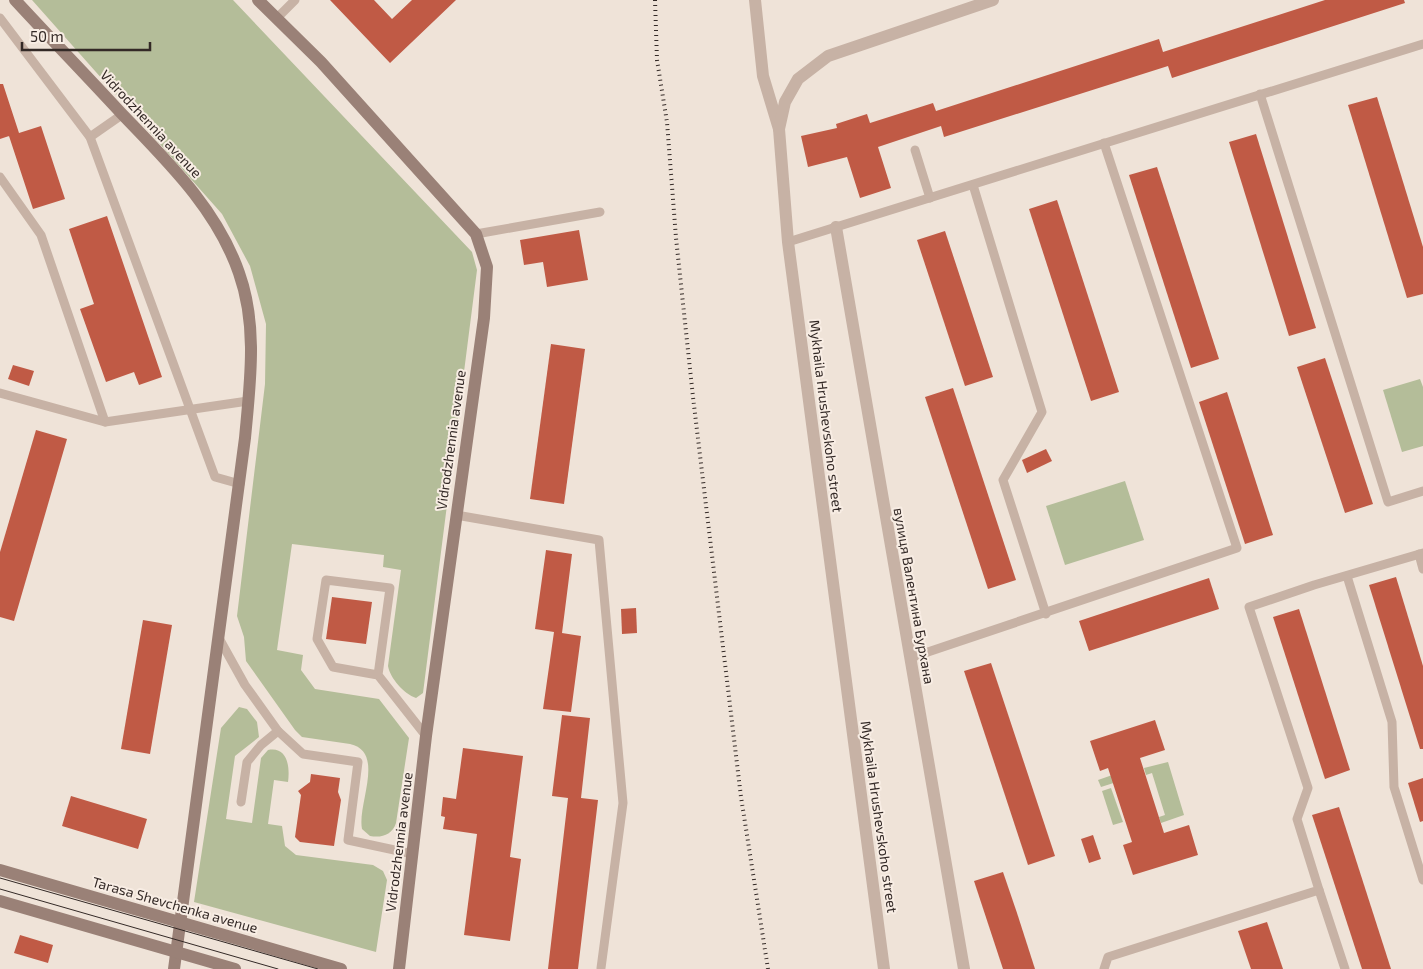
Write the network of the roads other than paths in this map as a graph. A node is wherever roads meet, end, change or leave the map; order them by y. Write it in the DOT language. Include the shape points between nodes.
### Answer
graph roads {
  1 [pos="15,0"];
  2 [pos="258,0"];
  3 [pos="295,0"];
  4 [pos="755,0"];
  5 [pos="993,0"];
  6 [pos="975,3"];
  7 [pos="0,18"];
  8 [pos="276,18"];
  9 [pos="1423,44"];
  10 [pos="1260,94"];
  11 [pos="123,114"];
  12 [pos="779,129"];
  13 [pos="90,137"];
  14 [pos="1104,144"];
  15 [pos="915,150"];
  16 [pos="0,176"];
  17 [pos="973,185"];
  18 [pos="930,198"];
  19 [pos="600,212"];
  20 [pos="836,227"];
  21 [pos="476,234"];
  22 [pos="788,242"];
  23 [pos="0,392"];
  24 [pos="248,401"];
  25 [pos="189,410"];
  26 [pos="105,422"];
  27 [pos="240,484"];
  28 [pos="1423,491"];
  29 [pos="456,516"];
  30 [pos="1421,554"];
  31 [pos="1423,569"];
  32 [pos="1347,576"];
  33 [pos="1046,614"];
  34 [pos="220,640"];
  35 [pos="910,658"];
  36 [pos="378,675"];
  37 [pos="278,731"];
  38 [pos="426,736"];
  39 [pos="241,802"];
  40 [pos="413,854"];
  41 [pos="0,870"];
  42 [pos="1423,880"];
  43 [pos="1319,890"];
  44 [pos="0,901"];
  45 [pos="181,922"];
  46 [pos="177,953"];
  47 [pos="1108,958"];
  48 [pos="601,968"];
  49 [pos="174,969"];
  50 [pos="235,969"];
  51 [pos="342,969"];
  52 [pos="399,969"];
  53 [pos="884,969"];
  54 [pos="964,969"];
  55 [pos="1104,969"];
  56 [pos="1112,969"];
  57 [pos="1345,969"];
  1 -- 11 [label="main road, Vidrodzhennia avenue"];
  2 -- 8 [label="main road, Vidrodzhennia avenue"];
  3 -- 8 [label="lane"];
  4 -- 12 [label="street" via="763,76"];
  5 -- 6 [label="street, Mykhaila Hrushevskoho street"];
  6 -- 12 [label="street, Mykhaila Hrushevskoho street" via="828,56 798,79 785,102"];
  7 -- 13 [label="lane"];
  8 -- 21 [label="main road, Vidrodzhennia avenue" via="321,62"];
  9 -- 10 [label="lane"];
  10 -- 14 [label="lane"];
  10 -- 28 [label="lane" via="1388,502"];
  11 -- 13 [label="lane"];
  11 -- 24 [label="main road, Vidrodzhennia avenue" via="182,177 217,224 240,273 251,328"];
  12 -- 22 [label="street, Mykhaila Hrushevskoho street"];
  13 -- 25 [label="lane"];
  14 -- 17 [label="lane"];
  14 -- 33 [label="lane" via="1237,548"];
  15 -- 18 [label="lane"];
  16 -- 26 [label="lane" via="41,236"];
  17 -- 18 [label="lane"];
  17 -- 33 [label="lane" via="1042,412 1003,480"];
  18 -- 20 [label="lane"];
  19 -- 21 [label="lane"];
  20 -- 22 [label="lane"];
  20 -- 35 [label="street, вулиця Валентина Бурхана"];
  21 -- 29 [label="main road, Vidrodzhennia avenue" via="487,267 484,318"];
  22 -- 53 [label="street, Mykhaila Hrushevskoho street"];
  23 -- 26 [label="lane"];
  24 -- 25 [label="lane"];
  24 -- 27 [label="main road, Vidrodzhennia avenue"];
  25 -- 26 [label="lane"];
  25 -- 27 [label="lane" via="215,477"];
  27 -- 34 [label="main road, Vidrodzhennia avenue"];
  29 -- 38 [label="main road, Vidrodzhennia avenue"];
  29 -- 48 [label="lane" via="598,540 623,803"];
  30 -- 31 [label="lane"];
  30 -- 32 [label="lane"];
  32 -- 42 [label="lane" via="1392,722 1394,787"];
  32 -- 43 [label="lane" via="1250,608 1308,788 1297,819"];
  33 -- 35 [label="lane"];
  34 -- 37 [label="lane" via="245,685"];
  34 -- 45 [label="main road, Vidrodzhennia avenue"];
  35 -- 54 [label="street, вулиця Валентина Бурхана"];
  36 -- 36 [label="lane" via="333,668 317,639 326,580 390,588"];
  36 -- 38 [label="lane"];
  37 -- 39 [label="lane" via="247,762"];
  37 -- 40 [label="lane" via="303,754 358,762 348,840"];
  38 -- 40 [label="main road, Vidrodzhennia avenue"];
  40 -- 52 [label="main road, Vidrodzhennia avenue"];
  41 -- 45 [label="main road, Tarasa Shevchenka avenue"];
  43 -- 47 [label="lane"];
  43 -- 57 [label="lane"];
  44 -- 46 [label="main road"];
  45 -- 46 [label="main road, Vidrodzhennia avenue"];
  45 -- 51 [label="main road, Tarasa Shevchenka avenue"];
  46 -- 49 [label="main road, Vidrodzhennia avenue"];
  46 -- 50 [label="main road"];
  47 -- 55 [label="lane"];
  47 -- 56 [label="lane"];
}
